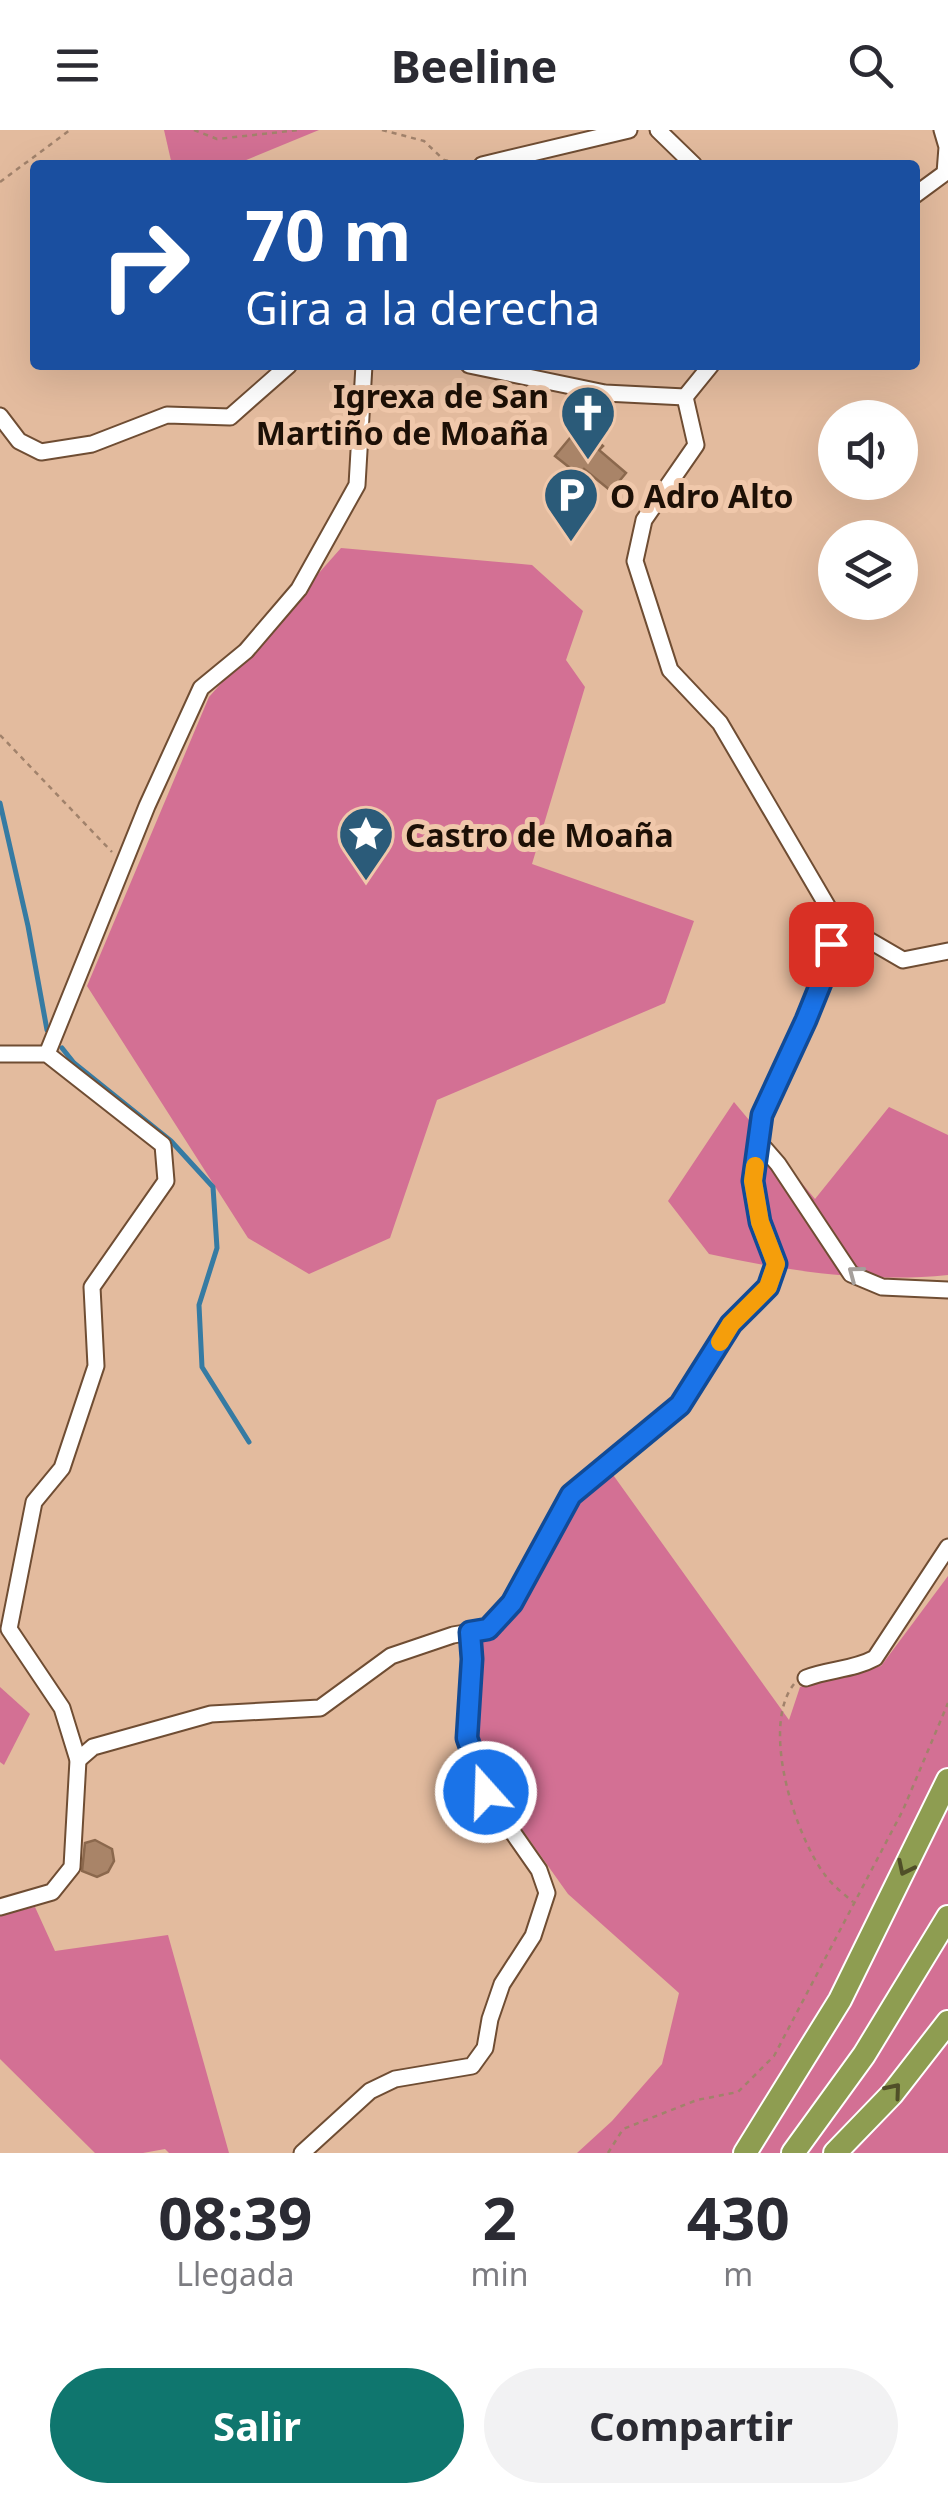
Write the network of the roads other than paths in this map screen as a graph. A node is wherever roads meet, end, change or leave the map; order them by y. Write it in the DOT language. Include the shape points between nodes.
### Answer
graph roads {
  1 [pos="629,130"];
  2 [pos="658,130"];
  3 [pos="942,130"];
  4 [pos="503,160"];
  5 [pos="689,160"];
  6 [pos="947,174"];
  7 [pos="920,192"];
  8 [pos="283,370"];
  9 [pos="364,370"];
  10 [pos="493,370"];
  11 [pos="707,370"];
  12 [pos="685,397"];
  13 [pos="0,416"];
  14 [pos="836,921"];
  15 [pos="948,951"];
  16 [pos="0,1054"];
  17 [pos="46,1054"];
  18 [pos="758,1141"];
  19 [pos="948,1290"];
  20 [pos="948,1547"];
  21 [pos="470,1632"];
  22 [pos="806,1678"];
  23 [pos="78,1760"];
  24 [pos="948,1780"];
  25 [pos="0,1907"];
  26 [pos="948,1917"];
  27 [pos="948,2022"];
  28 [pos="302,2153"];
  29 [pos="745,2153"];
  30 [pos="793,2153"];
  31 [pos="835,2153"];
  1 -- 4 [label="street"];
  2 -- 5 [label="street"];
  3 -- 6 [label="street"];
  6 -- 7 [label="street"];
  8 -- 13 [label="street" via="230,417 167,416 92,444 40,452 20,441"];
  9 -- 17 [label="street" via="357,486 299,589 246,651 201,688"];
  10 -- 12 [label="street" via="604,393"];
  11 -- 12 [label="street"];
  12 -- 14 [label="street" via="696,445 644,520 630,561 670,670 720,722"];
  14 -- 15 [label="street" via="903,960"];
  14 -- 18 [label="street" via="827,968 762,1115"];
  16 -- 17 [label="street"];
  17 -- 23 [label="street" via="163,1144 166,1181 92,1287 96,1366 62,1468 34,1502 8,1629 62,1708"];
  19 -- 18 [label="street, one-way" via="882,1287 851,1274"];
  18 -- 21 [label="street" via="753,1181 776,1264 768,1287 731,1324 680,1405 571,1495 512,1603 488,1629"];
  20 -- 22 [label="street" via="875,1658"];
  21 -- 23 [label="street" via="392,1656 320,1708 211,1714 94,1747"];
  21 -- 28 [label="street" via="467,1738 486,1792 539,1870 547,1893 540,1919 502,1984 485,2048 472,2066 395,2079 370,2092"];
  23 -- 25 [label="street" via="72,1867 52,1892"];
  24 -- 29 [label="highway, one-way" via="840,2000"];
  26 -- 30 [label="highway" via="864,2055"];
  31 -- 27 [label="highway, one-way"];
}
